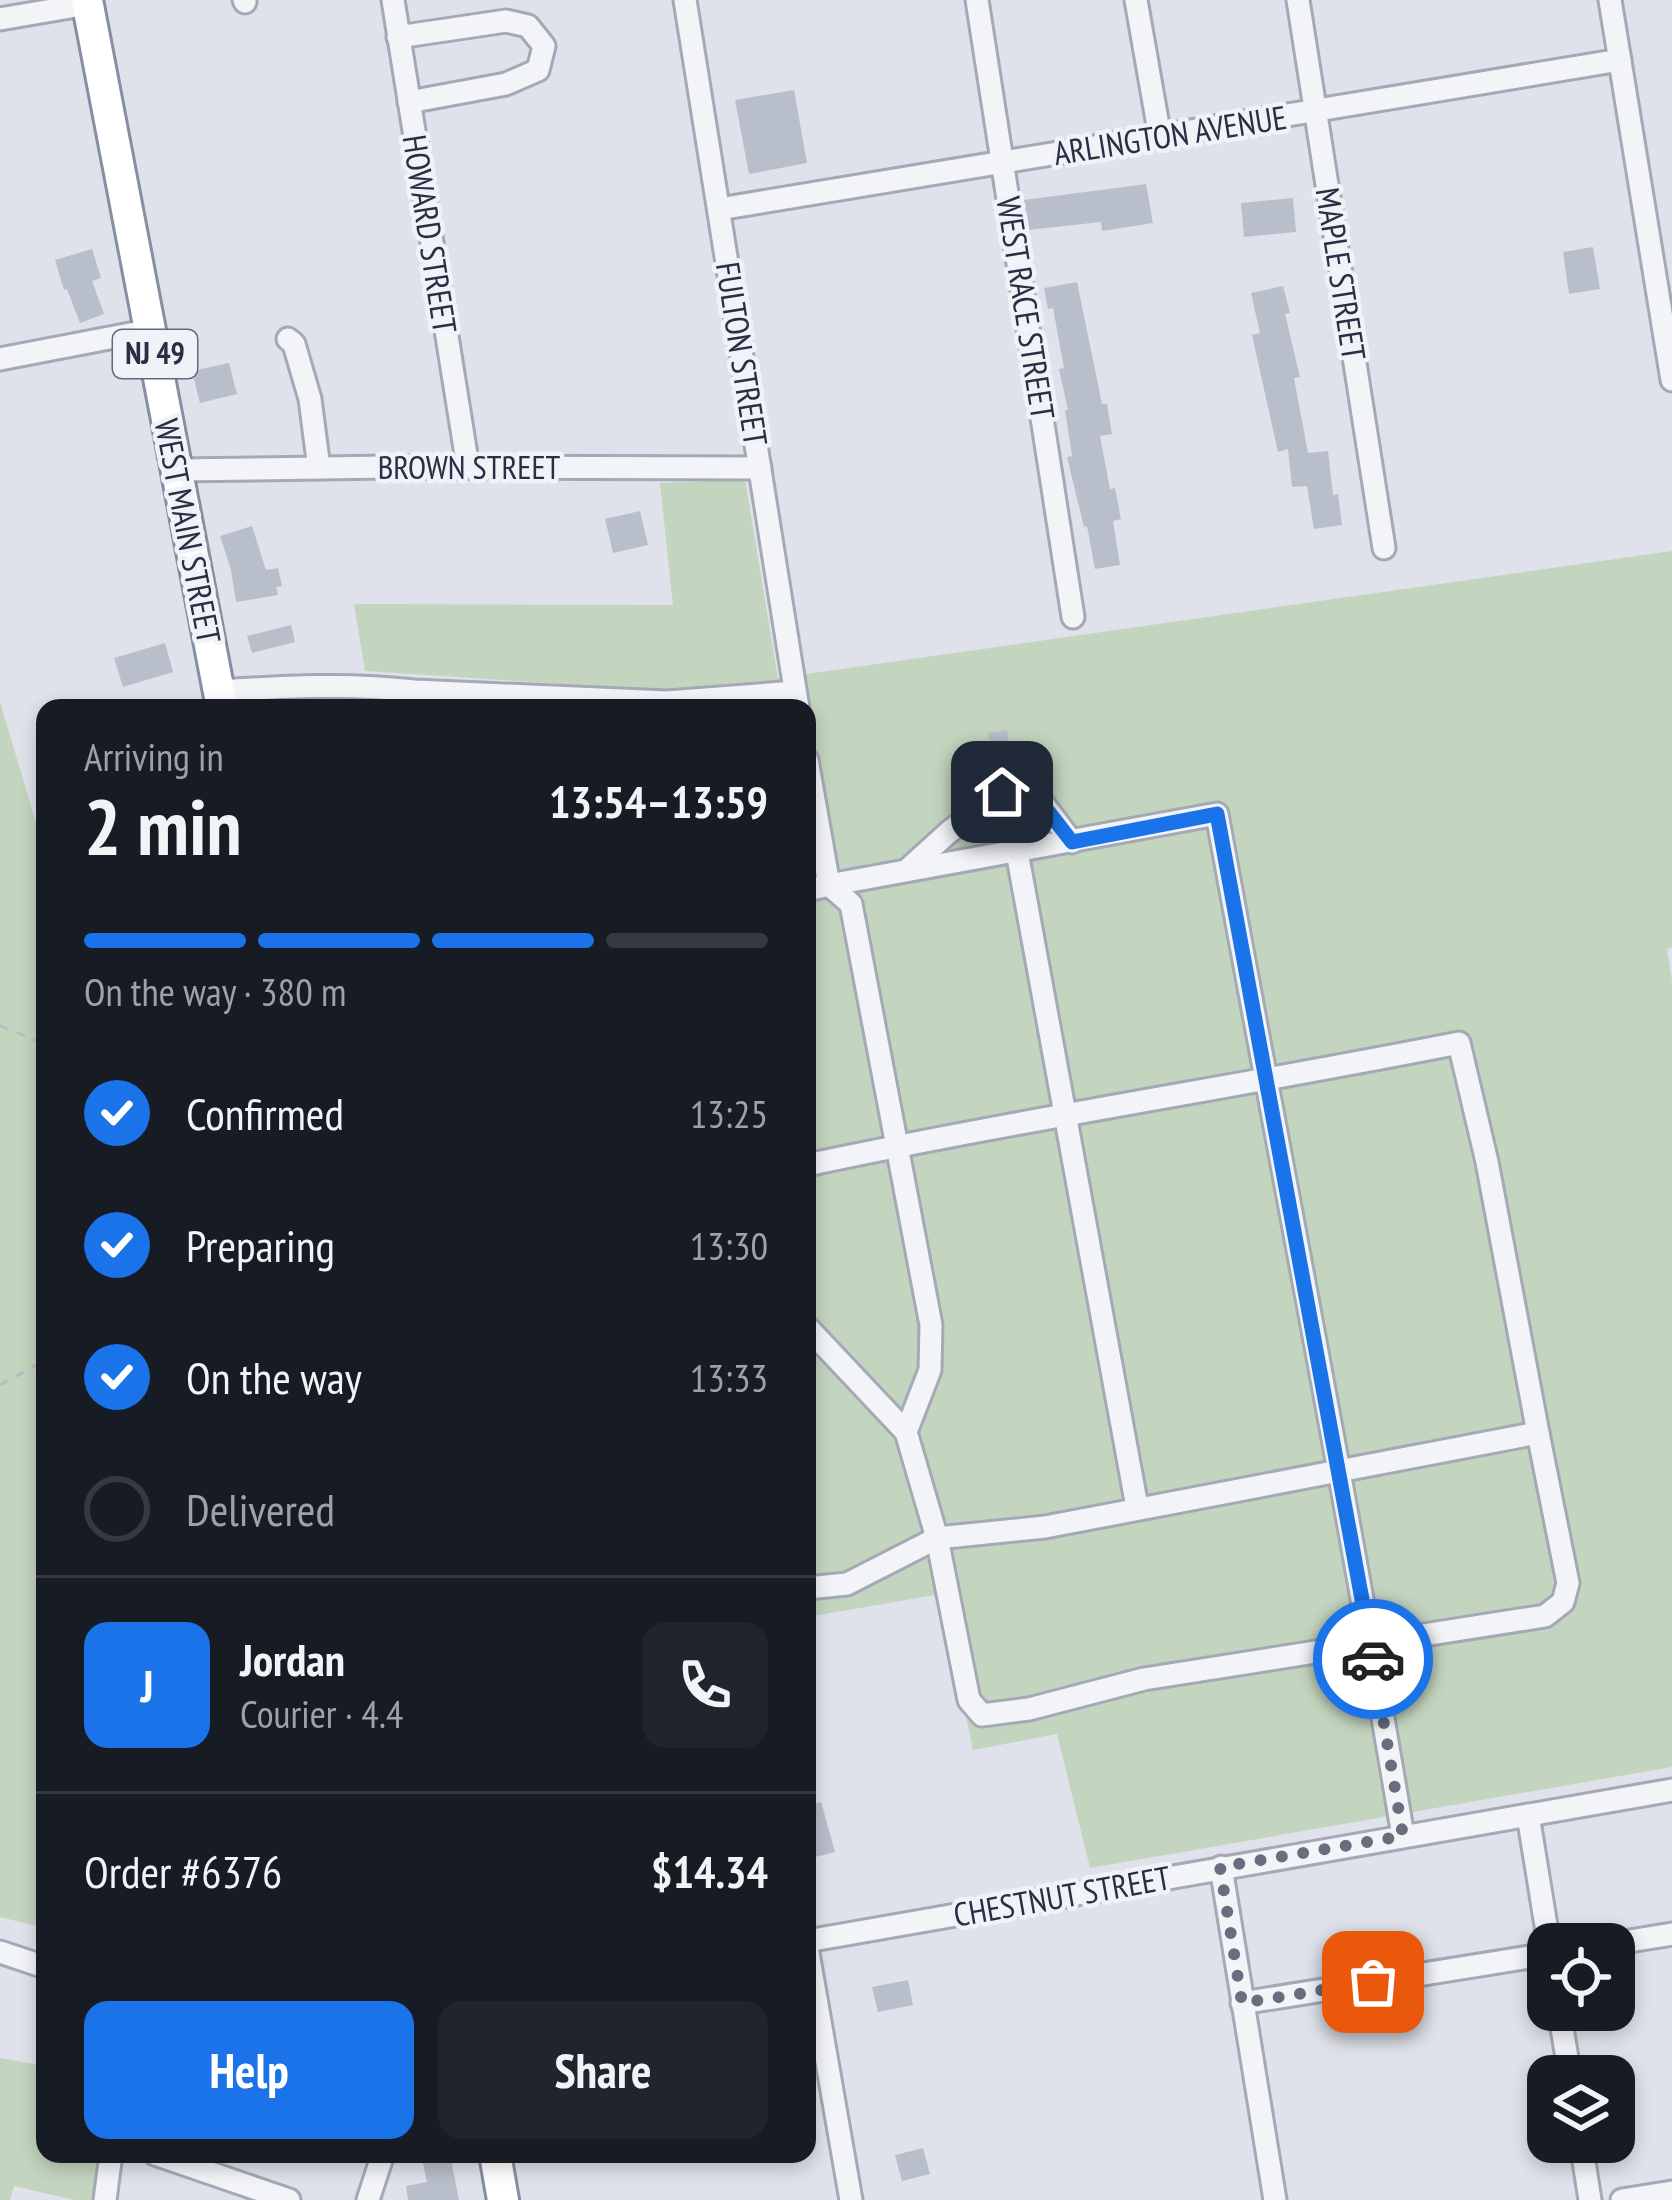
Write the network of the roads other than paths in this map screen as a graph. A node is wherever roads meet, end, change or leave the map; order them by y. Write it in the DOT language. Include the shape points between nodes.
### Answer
graph roads {
  1 [pos="393,0"];
  2 [pos="685,0"];
  3 [pos="976,0"];
  4 [pos="1136,0"];
  5 [pos="1298,0"];
  6 [pos="1610,0"];
  7 [pos="87,2"];
  8 [pos="0,19"];
  9 [pos="398,37"];
  10 [pos="1620,60"];
  11 [pos="409,102"];
  12 [pos="1316,111"];
  13 [pos="1160,136"];
  14 [pos="1003,162"];
  15 [pos="719,209"];
  16 [pos="151,330"];
  17 [pos="288,339"];
  18 [pos="0,358"];
  19 [pos="1672,380"];
  20 [pos="468,467"];
  21 [pos="319,468"];
  22 [pos="760,468"];
  23 [pos="177,470"];
  24 [pos="1384,548"];
  25 [pos="1073,617"];
  26 [pos="220,699"];
  27 [pos="616,699"];
  28 [pos="796,699"];
  29 [pos="1072,842"];
  30 [pos="1017,852"];
  31 [pos="905,872"];
  32 [pos="818,888"];
  33 [pos="1265,1081"];
  34 [pos="1064,1115"];
  35 [pos="898,1146"];
  36 [pos="816,1164"];
  37 [pos="816,1337"];
  38 [pos="906,1432"];
  39 [pos="1538,1433"];
  40 [pos="1337,1469"];
  41 [pos="1137,1508"];
  42 [pos="937,1538"];
  43 [pos="816,1587"];
  44 [pos="1370,1644"];
  45 [pos="1672,1790"];
  46 [pos="1528,1815"];
  47 [pos="1403,1836"];
  48 [pos="1220,1867"];
  49 [pos="1546,1923"];
  50 [pos="1672,1934"];
  51 [pos="1635,1940"];
  52 [pos="816,1942"];
  53 [pos="0,1952"];
  54 [pos="1527,1957"];
  55 [pos="36,1964"];
  56 [pos="816,1998"];
  57 [pos="1242,2003"];
  58 [pos="110,2163"];
  59 [pos="181,2163"];
  60 [pos="380,2163"];
  61 [pos="497,2163"];
  62 [pos="1584,2163"];
  63 [pos="1672,2192"];
  64 [pos="106,2200"];
  65 [pos="289,2200"];
  66 [pos="368,2200"];
  67 [pos="503,2200"];
  68 [pos="850,2200"];
  69 [pos="1275,2200"];
  70 [pos="1590,2200"];
  71 [pos="1622,2200"];
  1 -- 9 [label="street, HOWARD STREET"];
  2 -- 15 [label="street, FULTON STREET"];
  3 -- 14 [label="street, WEST RACE STREET"];
  4 -- 13 [label="street"];
  5 -- 12 [label="street, MAPLE STREET"];
  6 -- 10 [label="street"];
  7 -- 8 [label="street"];
  7 -- 16 [label="highway, WEST MAIN STREET / NJ 49"];
  9 -- 11 [label="street, HOWARD STREET"];
  9 -- 11 [label="street" via="506,21 528,26 544,46 538,70 506,84"];
  10 -- 12 [label="street, ARLINGTON AVENUE"];
  10 -- 19 [label="street"];
  11 -- 20 [label="street, HOWARD STREET"];
  12 -- 13 [label="street, ARLINGTON AVENUE"];
  12 -- 24 [label="street, MAPLE STREET"];
  13 -- 14 [label="street, ARLINGTON AVENUE"];
  14 -- 15 [label="street, ARLINGTON AVENUE"];
  14 -- 25 [label="street, WEST RACE STREET"];
  15 -- 22 [label="street, FULTON STREET"];
  16 -- 18 [label="street"];
  16 -- 23 [label="highway, WEST MAIN STREET / NJ 49"];
  17 -- 21 [label="street" via="310,399"];
  20 -- 21 [label="street, BROWN STREET"];
  20 -- 22 [label="street, BROWN STREET"];
  21 -- 23 [label="street, BROWN STREET"];
  22 -- 28 [label="street, FULTON STREET"];
  23 -- 26 [label="highway, WEST MAIN STREET / NJ 49"];
  26 -- 27 [label="street" via="287,686 376,686"];
  29 -- 30 [label="street"];
  29 -- 31 [label="street" via="1037,797 1002,792"];
  29 -- 33 [label="street" via="1217,814"];
  30 -- 31 [label="street"];
  30 -- 34 [label="street"];
  31 -- 32 [label="street"];
  32 -- 35 [label="street" via="851,904"];
  33 -- 34 [label="street"];
  33 -- 39 [label="street" via="1459,1042"];
  33 -- 40 [label="street"];
  34 -- 35 [label="street"];
  34 -- 41 [label="street"];
  35 -- 36 [label="street"];
  35 -- 38 [label="street" via="932,1324 930,1370"];
  37 -- 38 [label="street"];
  38 -- 42 [label="street"];
  39 -- 40 [label="street"];
  39 -- 44 [label="street" via="1568,1583 1562,1602 1545,1616"];
  40 -- 41 [label="street"];
  40 -- 44 [label="street"];
  41 -- 42 [label="street"];
  42 -- 43 [label="street" via="847,1584"];
  42 -- 44 [label="street" via="969,1700 982,1715 1144,1679"];
  44 -- 47 [label="street"];
  45 -- 46 [label="street, CHESTNUT STREET"];
  46 -- 47 [label="street, CHESTNUT STREET"];
  46 -- 49 [label="street"];
  47 -- 48 [label="street, CHESTNUT STREET"];
  48 -- 52 [label="street, CHESTNUT STREET"];
  48 -- 57 [label="street"];
  50 -- 51 [label="street"];
  53 -- 55 [label="street"];
  54 -- 57 [label="street"];
  56 -- 68 [label="street"];
  57 -- 69 [label="street"];
  58 -- 64 [label="street"];
  59 -- 65 [label="street"];
  60 -- 66 [label="street"];
  61 -- 67 [label="highway"];
  62 -- 70 [label="street"];
  63 -- 71 [label="street"];
}
